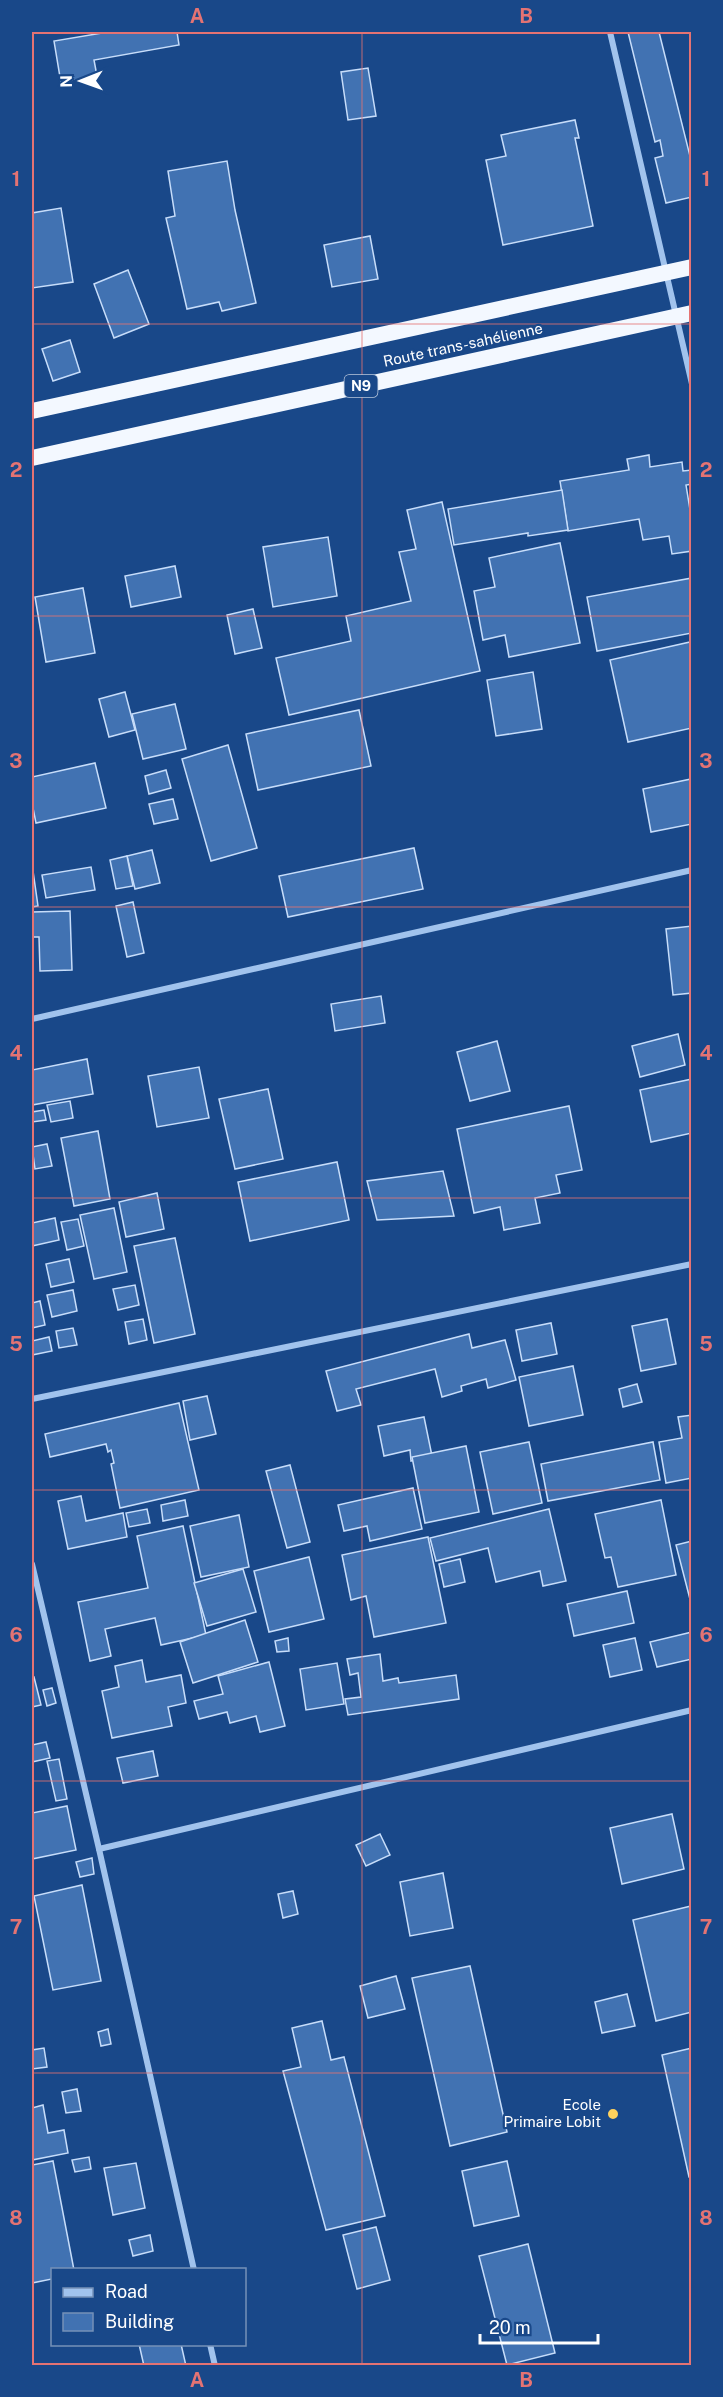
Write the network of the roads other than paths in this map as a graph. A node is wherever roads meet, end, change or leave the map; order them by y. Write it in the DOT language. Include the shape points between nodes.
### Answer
graph roads {
  1 [pos="610,32"];
  2 [pos="692,267"];
  3 [pos="665,273"];
  4 [pos="684,315"];
  5 [pos="692,384"];
  6 [pos="32,411"];
  7 [pos="32,458"];
  8 [pos="692,870"];
  9 [pos="32,1020"];
  10 [pos="692,1264"];
  11 [pos="32,1399"];
  12 [pos="32,1564"];
  13 [pos="692,1710"];
  14 [pos="99,1849"];
  15 [pos="194,2268"];
  16 [pos="210,2346"];
  17 [pos="215,2366"];
  1 -- 3 [label="street"];
  2 -- 3 [label="highway, Route trans-sahélienne"];
  3 -- 4 [label="street"];
  3 -- 6 [label="highway, Route trans-sahélienne"];
  4 -- 5 [label="street"];
  4 -- 7 [label="highway, Route trans-sahélienne / N9"];
  8 -- 9 [label="street"];
  10 -- 11 [label="street"];
  12 -- 14 [label="street"];
  13 -- 14 [label="street"];
  14 -- 15 [label="street"];
  16 -- 17 [label="street"];
}
